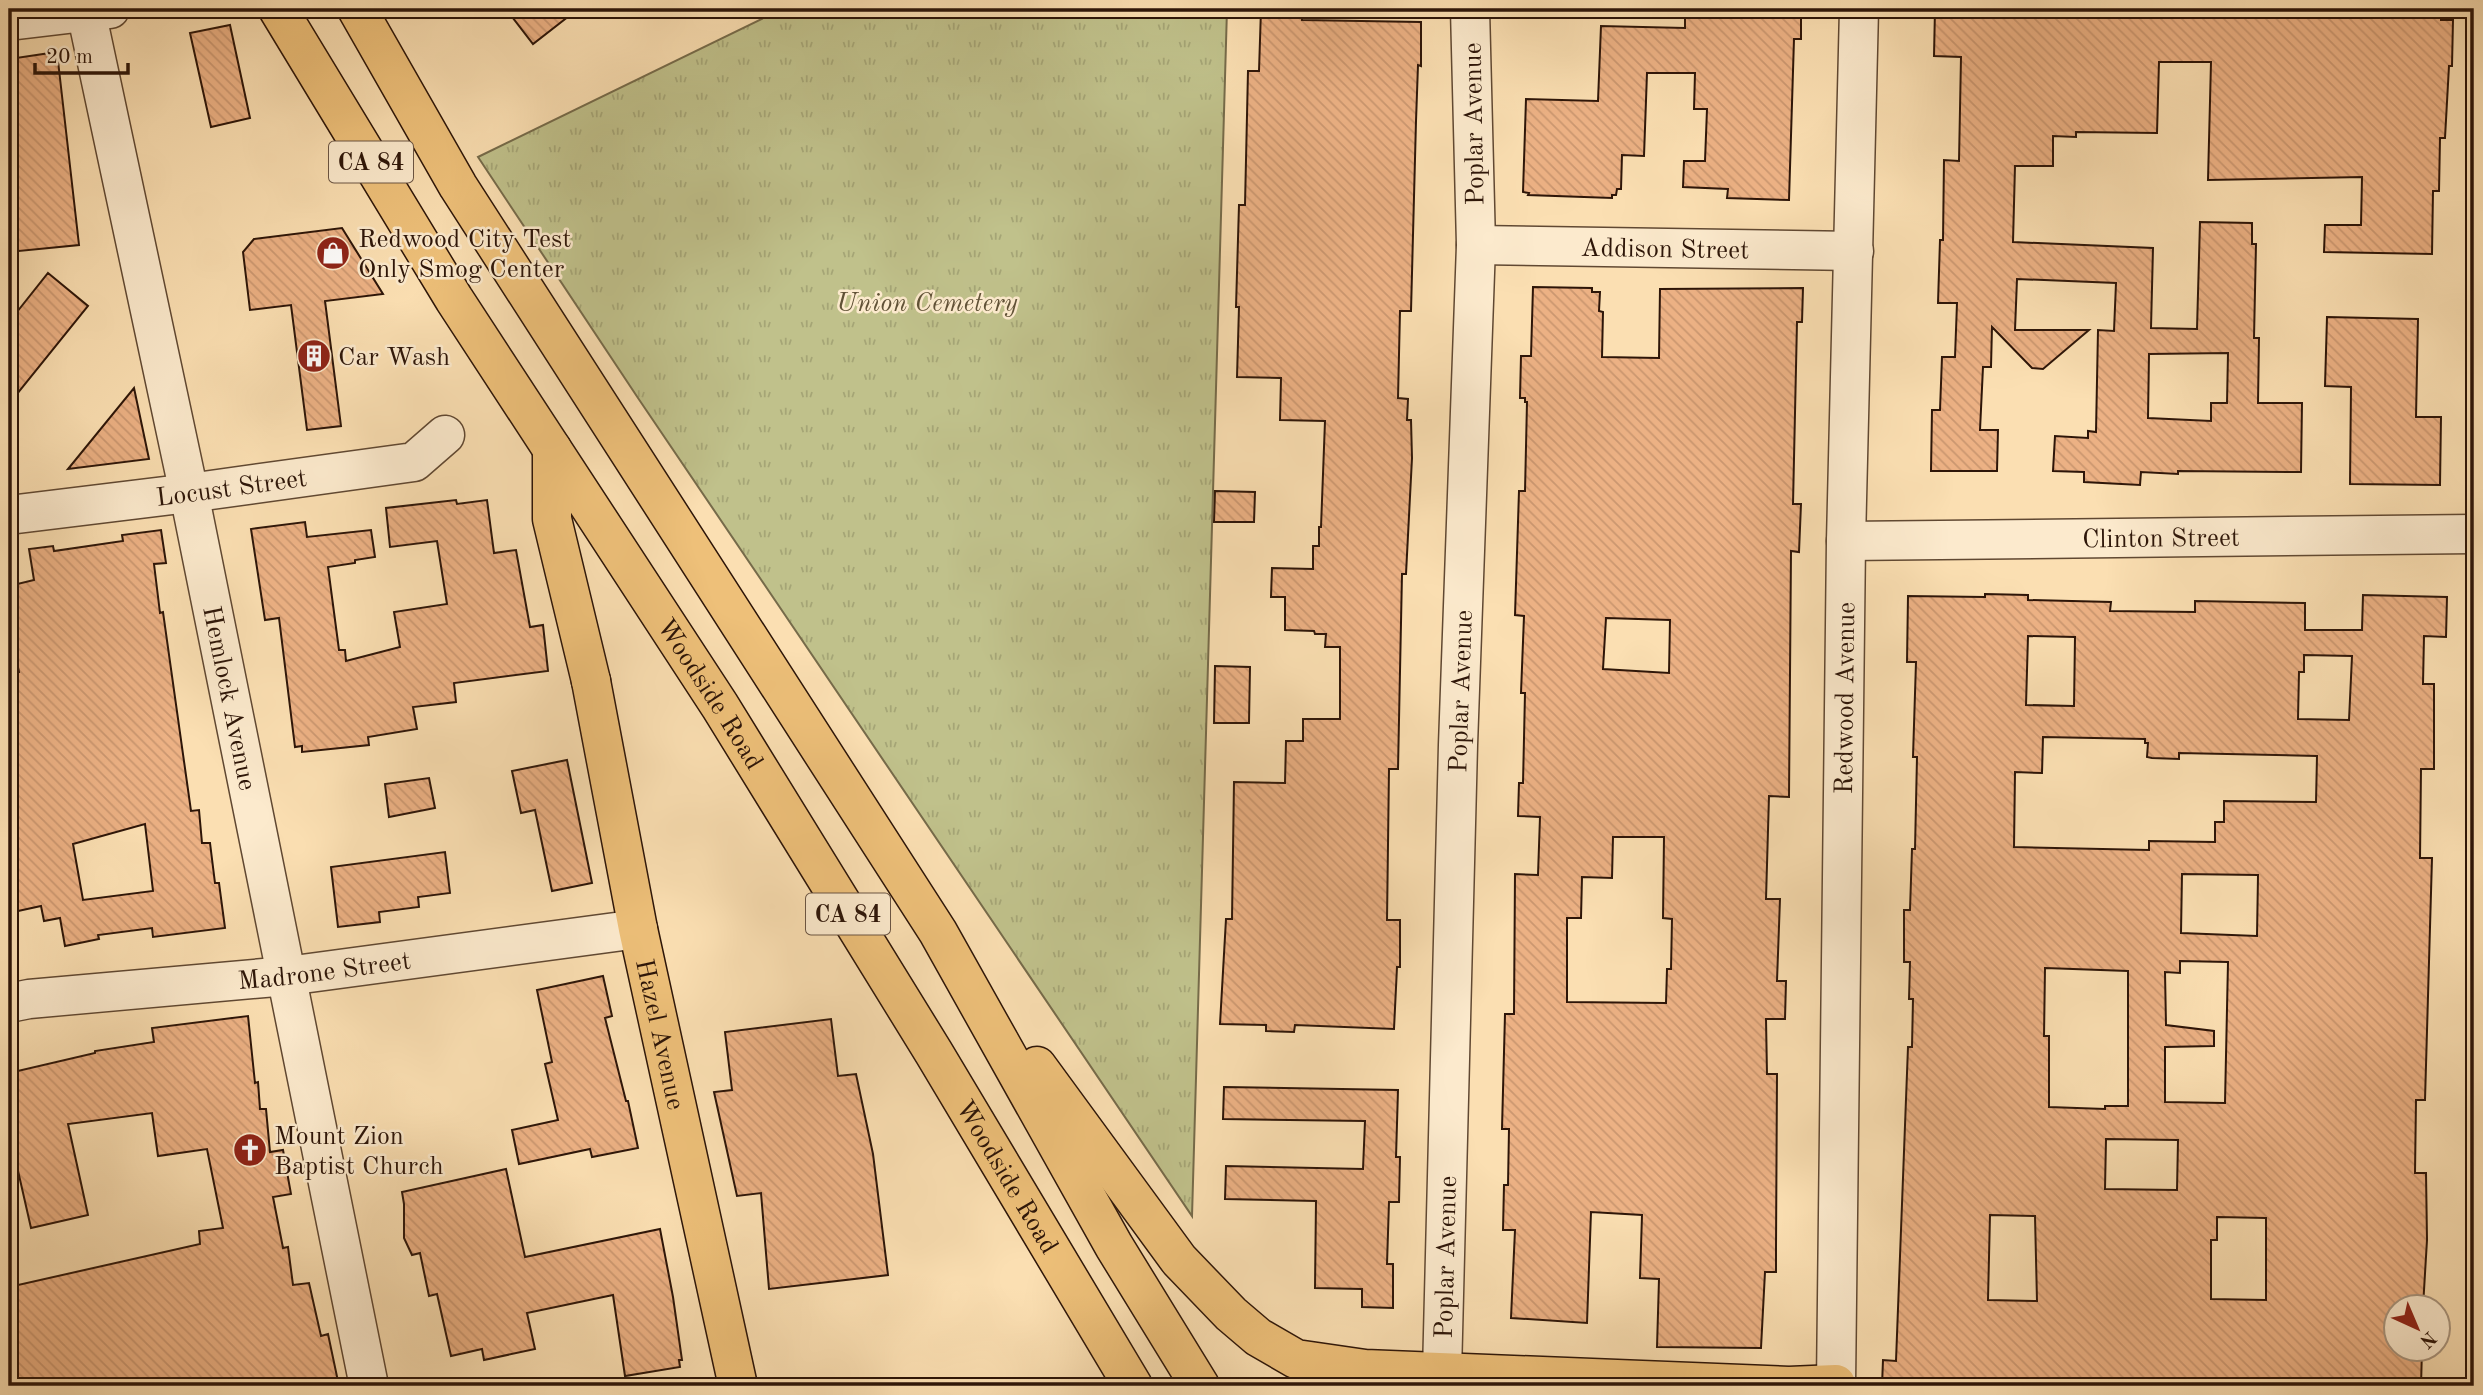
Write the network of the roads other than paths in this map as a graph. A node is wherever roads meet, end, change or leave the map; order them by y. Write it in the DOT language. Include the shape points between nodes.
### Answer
graph roads {
  1 [pos="278,9"];
  2 [pos="357,9"];
  3 [pos="1470,9"];
  4 [pos="1859,9"];
  5 [pos="98,10"];
  6 [pos="9,21"];
  7 [pos="1476,245"];
  8 [pos="1854,251"];
  9 [pos="445,435"];
  10 [pos="552,449"];
  11 [pos="189,493"];
  12 [pos="9,514"];
  13 [pos="2474,534"];
  14 [pos="1846,541"];
  15 [pos="638,929"];
  16 [pos="938,932"];
  17 [pos="287,976"];
  18 [pos="9,1003"];
  19 [pos="1442,1373"];
  20 [pos="1836,1385"];
  21 [pos="369,1386"];
  22 [pos="738,1386"];
  23 [pos="1133,1386"];
  24 [pos="1200,1386"];
  1 -- 10 [label="main road, Woodside Road / CA 84" via="454,299"];
  2 -- 16 [label="main road, CA 84" via="458,186"];
  3 -- 7 [label="street, Poplar Avenue"];
  4 -- 8 [label="street, Redwood Avenue"];
  5 -- 6 [label="street"];
  5 -- 11 [label="street, Hemlock Avenue"];
  7 -- 8 [label="street, Addison Street"];
  7 -- 19 [label="street, Poplar Avenue"];
  8 -- 14 [label="street, Redwood Avenue"];
  9 -- 11 [label="street, Locust Street" via="414,462"];
  10 -- 15 [label="main road, Hazel Avenue" via="552,519 591,681"];
  10 -- 23 [label="main road, Woodside Road / CA 84" via="735,729"];
  11 -- 12 [label="street, Locust Street"];
  11 -- 17 [label="street, Hemlock Avenue"];
  13 -- 14 [label="street, Clinton Street"];
  14 -- 20 [label="street, Redwood Avenue"];
  15 -- 17 [label="street, Madrone Street"];
  15 -- 22 [label="main road, Hazel Avenue"];
  16 -- 19 [label="main road" via="1179,1260 1231,1314 1258,1337 1296,1359"];
  16 -- 24 [label="main road, CA 84" via="1114,1246"];
  17 -- 18 [label="street, Madrone Street"];
  17 -- 21 [label="street, Hemlock Avenue"];
  19 -- 20 [label="main road"];
}
